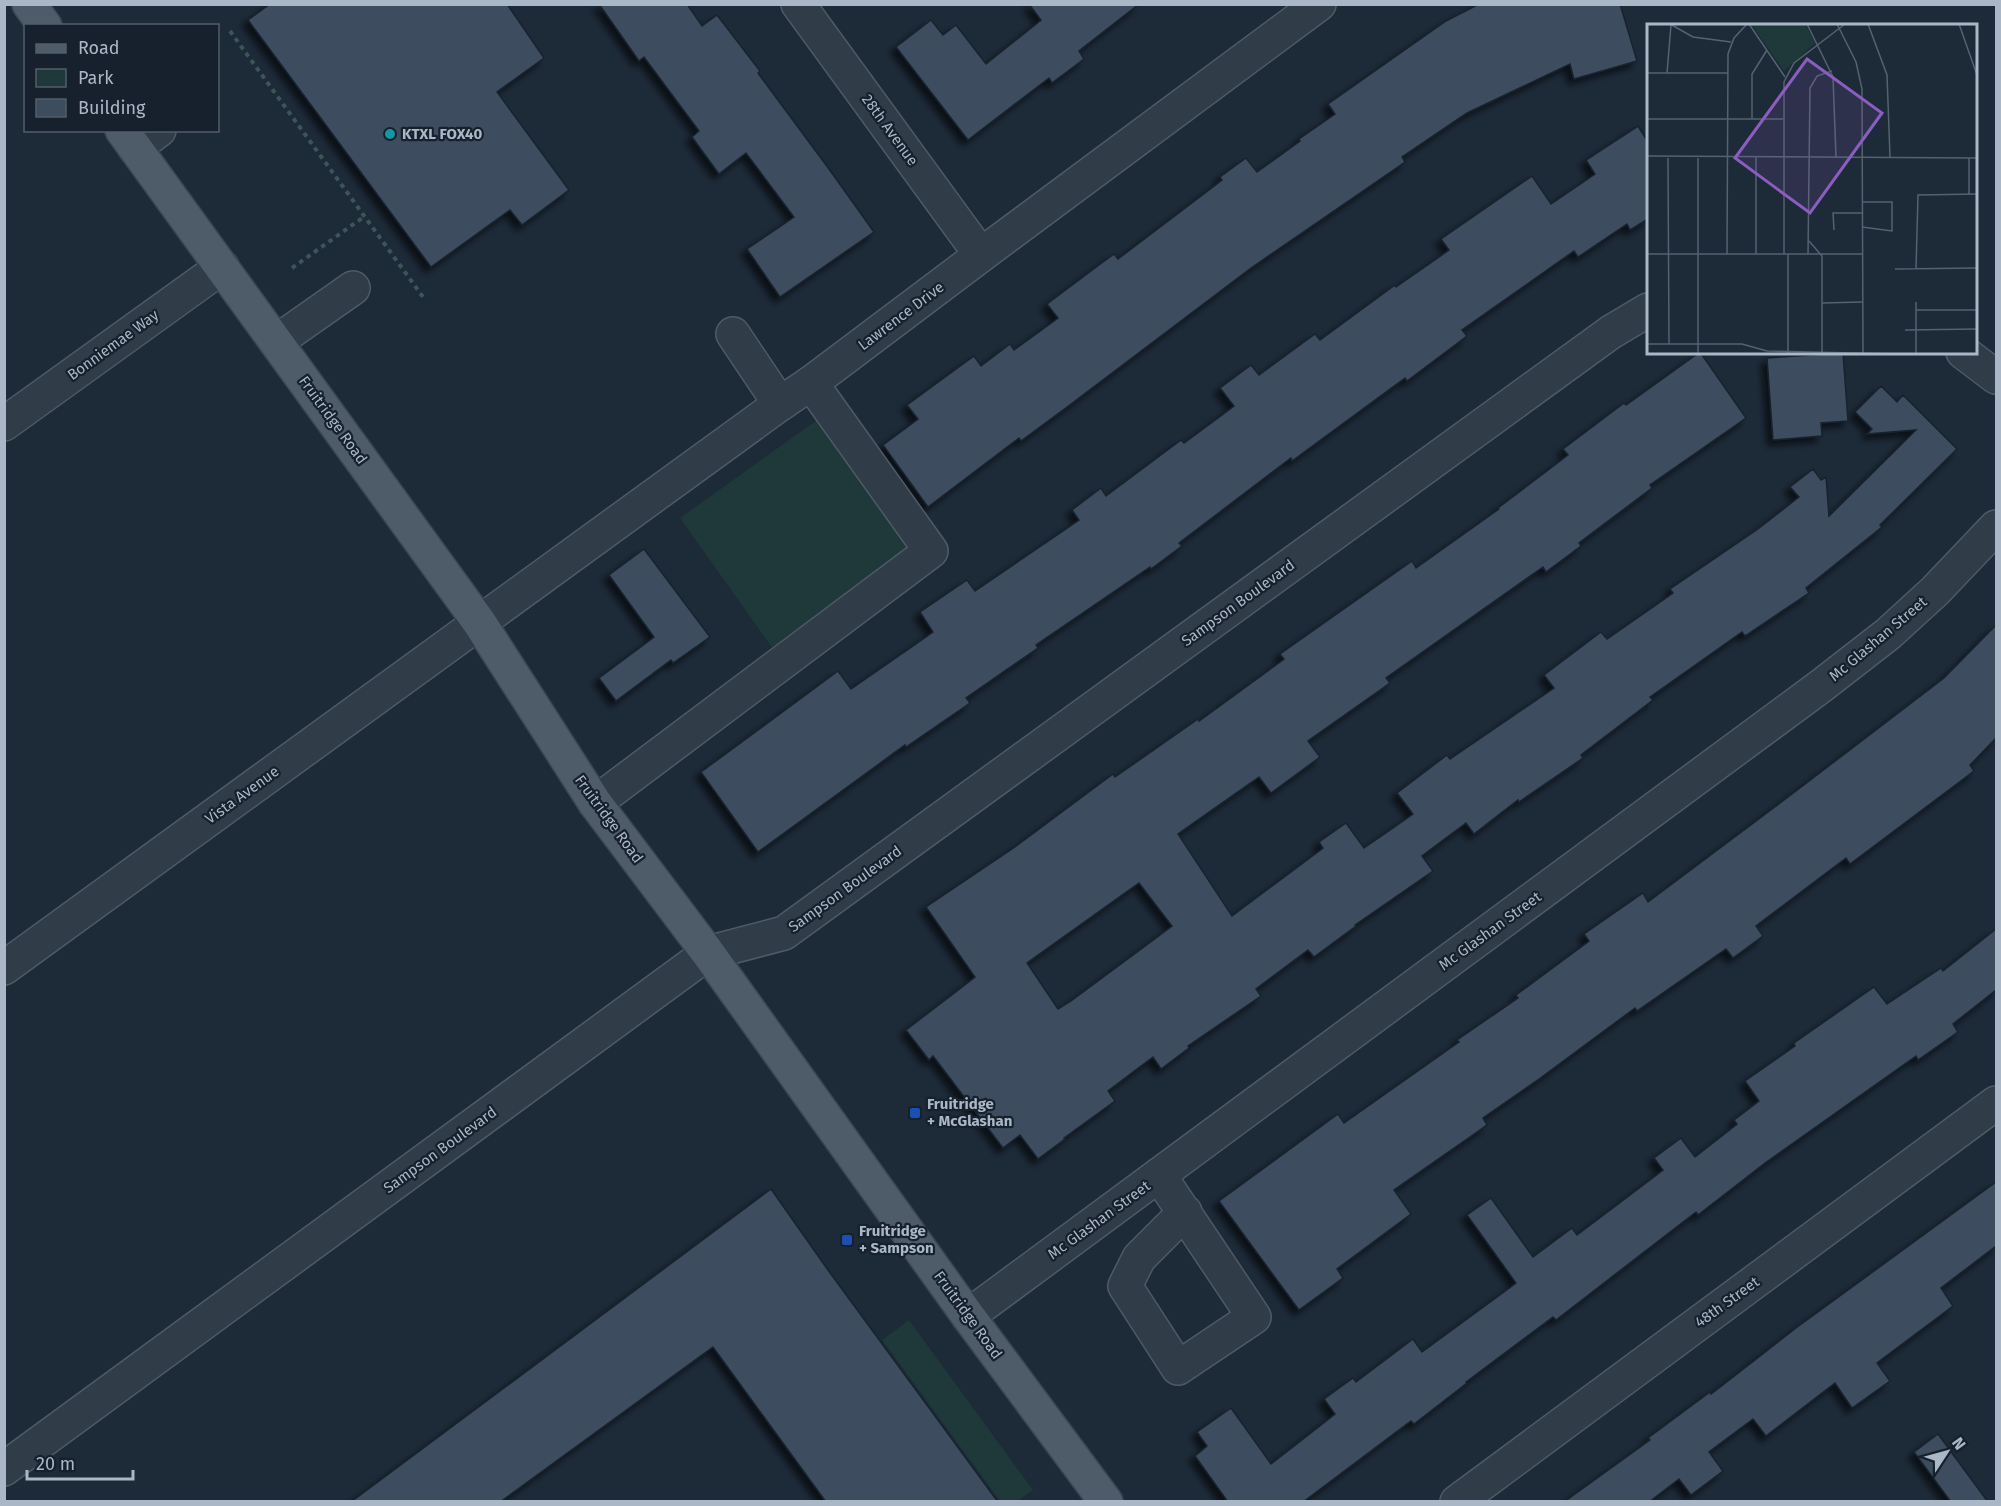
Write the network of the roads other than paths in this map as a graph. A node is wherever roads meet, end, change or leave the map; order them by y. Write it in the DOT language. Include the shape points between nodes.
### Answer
graph roads {
  1 [pos="29,4"];
  2 [pos="798,4"];
  3 [pos="1319,4"];
  4 [pos="44,24"];
  5 [pos="139,136"];
  6 [pos="981,255"];
  7 [pos="222,267"];
  8 [pos="353,288"];
  9 [pos="1647,311"];
  10 [pos="733,334"];
  11 [pos="276,342"];
  12 [pos="1966,354"];
  13 [pos="1996,376"];
  14 [pos="811,383"];
  15 [pos="780,404"];
  16 [pos="4,424"];
  17 [pos="1996,527"];
  18 [pos="479,622"];
  19 [pos="595,803"];
  20 [pos="708,953"];
  21 [pos="4,968"];
  22 [pos="1996,1102"];
  23 [pos="1159,1175"];
  24 [pos="1185,1212"];
  25 [pos="968,1316"];
  26 [pos="4,1469"];
  27 [pos="1106,1502"];
  28 [pos="1457,1502"];
  1 -- 4 [label="main road"];
  2 -- 6 [label="street, 28th Avenue"];
  3 -- 6 [label="street, Lawrence Drive"];
  5 -- 7 [label="main road, Fruitridge Road"];
  6 -- 14 [label="street, Lawrence Drive"];
  7 -- 11 [label="main road, Fruitridge Road"];
  7 -- 16 [label="street, Bonniemae Way"];
  8 -- 11 [label="street"];
  9 -- 20 [label="street, Sampson Boulevard" via="1611,332 784,933"];
  10 -- 15 [label="street"];
  11 -- 18 [label="main road, Fruitridge Road"];
  12 -- 13 [label="street"];
  14 -- 15 [label="street, Lawrence Drive"];
  14 -- 19 [label="street" via="931,551"];
  15 -- 18 [label="street, Lawrence Drive"];
  17 -- 23 [label="street, Mc Glashan Street" via="1896,627 1821,686"];
  18 -- 19 [label="main road, Fruitridge Road"];
  18 -- 21 [label="street, Vista Avenue"];
  19 -- 20 [label="main road, Fruitridge Road"];
  20 -- 25 [label="main road, Fruitridge Road"];
  20 -- 26 [label="street, Sampson Boulevard"];
  22 -- 28 [label="street, 48th Street"];
  23 -- 24 [label="street"];
  23 -- 25 [label="street, Mc Glashan Street"];
  25 -- 27 [label="main road, Fruitridge Road"];
}
